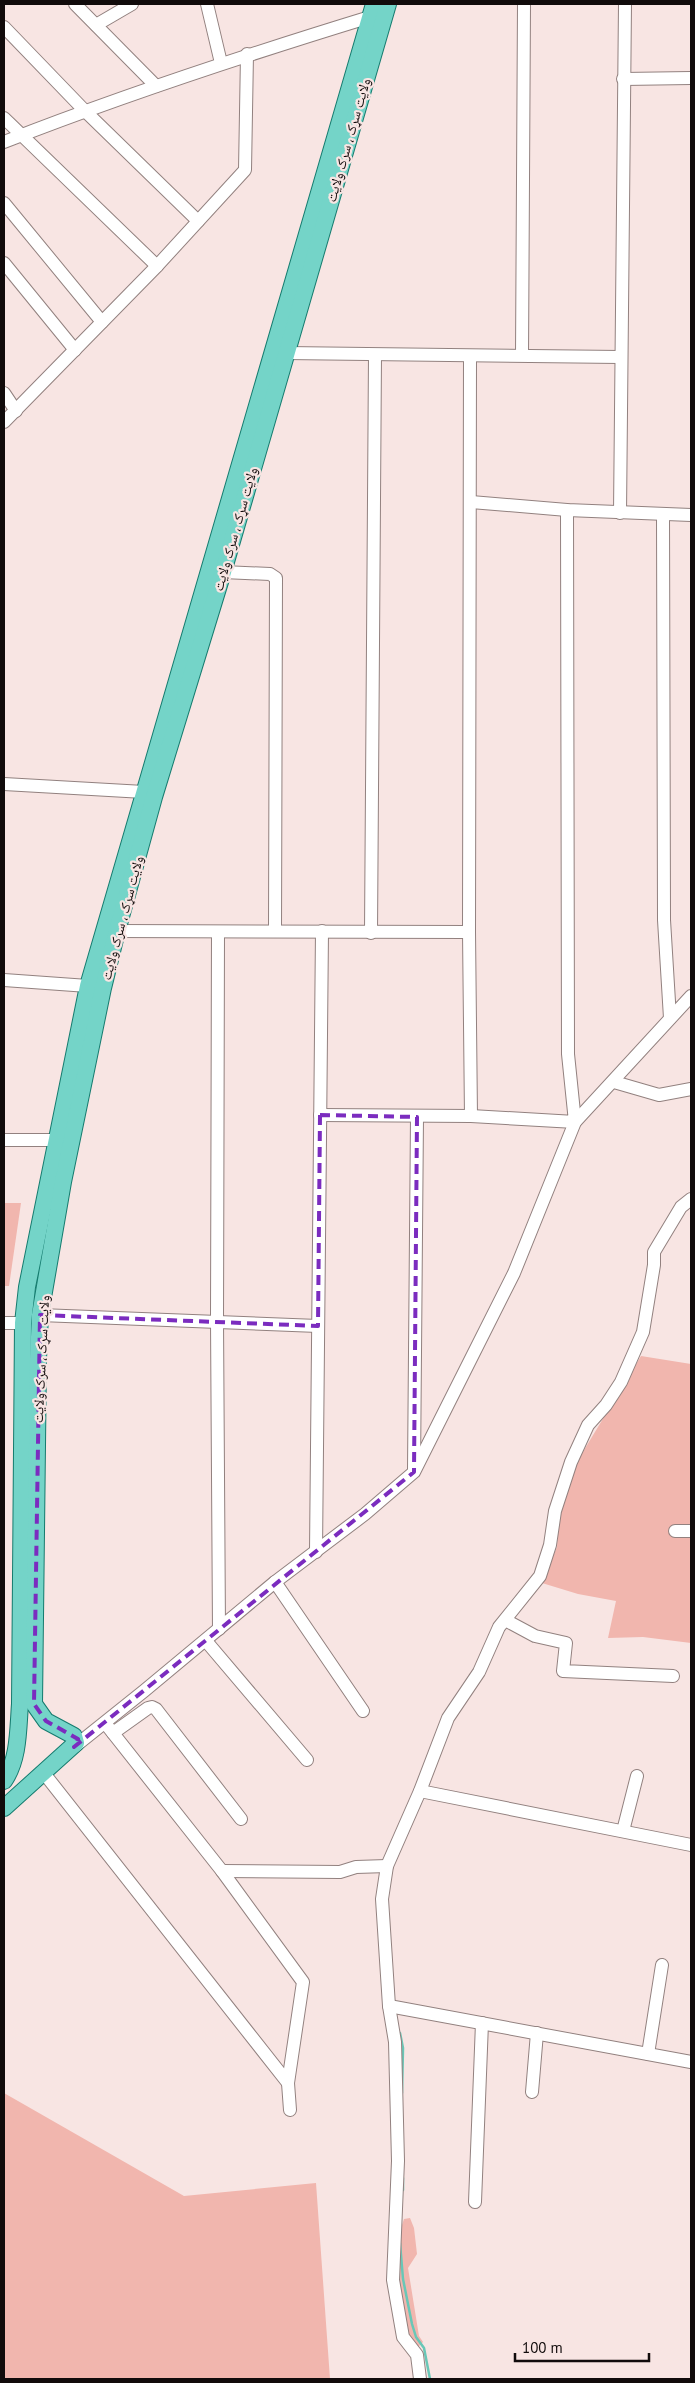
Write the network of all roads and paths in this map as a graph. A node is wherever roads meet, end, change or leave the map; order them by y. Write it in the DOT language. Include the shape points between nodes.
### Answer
graph roads {
  1 [pos="75,4"];
  2 [pos="132,4"];
  3 [pos="207,4"];
  4 [pos="524,4"];
  5 [pos="625,4"];
  6 [pos="379,10"];
  7 [pos="96,25"];
  8 [pos="4,27"];
  9 [pos="247,54"];
  10 [pos="222,63"];
  11 [pos="691,78"];
  12 [pos="623,79"];
  13 [pos="156,86"];
  14 [pos="84,111"];
  15 [pos="4,118"];
  16 [pos="21,136"];
  17 [pos="4,142"];
  18 [pos="4,203"];
  19 [pos="198,221"];
  20 [pos="4,263"];
  21 [pos="157,266"];
  22 [pos="102,322"];
  23 [pos="75,350"];
  24 [pos="286,353"];
  25 [pos="375,355"];
  26 [pos="522,355"];
  27 [pos="470,356"];
  28 [pos="620,357"];
  29 [pos="4,393"];
  30 [pos="16,411"];
  31 [pos="4,422"];
  32 [pos="471,502"];
  33 [pos="567,510"];
  34 [pos="620,513"];
  35 [pos="691,515"];
  36 [pos="663,516"];
  37 [pos="223,572"];
  38 [pos="4,784"];
  39 [pos="144,792"];
  40 [pos="117,931"];
  41 [pos="275,931"];
  42 [pos="322,931"];
  43 [pos="218,932"];
  44 [pos="469,932"];
  45 [pos="371,934"];
  46 [pos="4,980"];
  47 [pos="88,986"];
  48 [pos="691,996"];
  49 [pos="670,1018"];
  50 [pos="614,1082"];
  51 [pos="691,1089"];
  52 [pos="320,1115"];
  53 [pos="417,1116"];
  54 [pos="471,1116"];
  55 [pos="575,1122"];
  56 [pos="4,1140"];
  57 [pos="56,1140"];
  58 [pos="691,1199"];
  59 [pos="40,1315"];
  60 [pos="217,1321"];
  61 [pos="4,1323"];
  62 [pos="23,1323"];
  63 [pos="318,1326"];
  64 [pos="414,1472"];
  65 [pos="675,1531"];
  66 [pos="691,1531"];
  67 [pos="316,1552"];
  68 [pos="275,1582"];
  69 [pos="507,1620"];
  70 [pos="219,1629"];
  71 [pos="206,1641"];
  72 [pos="673,1676"];
  73 [pos="27,1704"];
  74 [pos="363,1712"];
  75 [pos="105,1723"];
  76 [pos="113,1734"];
  77 [pos="74,1746"];
  78 [pos="306,1760"];
  79 [pos="43,1772"];
  80 [pos="637,1776"];
  81 [pos="4,1781"];
  82 [pos="420,1791"];
  83 [pos="4,1808"];
  84 [pos="241,1819"];
  85 [pos="623,1831"];
  86 [pos="691,1845"];
  87 [pos="387,1866"];
  88 [pos="222,1871"];
  89 [pos="662,1965"];
  90 [pos="389,2006"];
  91 [pos="482,2023"];
  92 [pos="537,2033"];
  93 [pos="648,2054"];
  94 [pos="691,2062"];
  95 [pos="288,2083"];
  96 [pos="532,2092"];
  97 [pos="290,2110"];
  98 [pos="475,2202"];
  99 [pos="420,2379"];
  1 -- 7 [label="street"];
  2 -- 7 [label="street"];
  3 -- 10 [label="street"];
  4 -- 26 [label="street"];
  5 -- 12 [label="street"];
  6 -- 9 [label="street"];
  6 -- 24 [label="main road, ولایت سړک ، سرک ولایت"];
  6 -- 39 [label="main road, ولایت سړک ، سرک ولایت"];
  7 -- 13 [label="street"];
  8 -- 14 [label="street"];
  9 -- 10 [label="street"];
  9 -- 19 [label="street" via="245,170"];
  10 -- 13 [label="street"];
  11 -- 12 [label="street"];
  12 -- 28 [label="street"];
  13 -- 14 [label="street"];
  14 -- 16 [label="street"];
  14 -- 19 [label="street"];
  15 -- 16 [label="street"];
  16 -- 17 [label="street"];
  16 -- 21 [label="street"];
  18 -- 22 [label="street"];
  19 -- 21 [label="street"];
  20 -- 23 [label="street"];
  21 -- 22 [label="street"];
  22 -- 23 [label="street"];
  23 -- 30 [label="street"];
  24 -- 25 [label="street"];
  24 -- 37 [label="main road, ولایت سړک ، سرک ولایت"];
  25 -- 27 [label="street"];
  25 -- 45 [label="street"];
  26 -- 27 [label="street"];
  26 -- 28 [label="street"];
  27 -- 32 [label="street"];
  28 -- 34 [label="street"];
  29 -- 30 [label="street"];
  30 -- 31 [label="street"];
  32 -- 33 [label="street"];
  32 -- 44 [label="street"];
  33 -- 34 [label="street"];
  33 -- 55 [label="street" via="568,1054"];
  34 -- 36 [label="street"];
  35 -- 36 [label="street"];
  36 -- 49 [label="street" via="664,920"];
  37 -- 40 [label="main road, ولایت سړک ، سرک ولایت"];
  37 -- 41 [label="street" via="270,574 276,578"];
  38 -- 39 [label="street"];
  39 -- 47 [label="main road, ولایت سړک ، سرک ولایت"];
  40 -- 43 [label="street"];
  40 -- 59 [label="main road, ولایت سړک ، سرک ولایت" via="63,1182"];
  41 -- 42 [label="street"];
  41 -- 43 [label="street"];
  42 -- 45 [label="street"];
  42 -- 52 [label="street"];
  43 -- 60 [label="street"];
  44 -- 45 [label="street"];
  44 -- 54 [label="street"];
  46 -- 47 [label="street"];
  47 -- 57 [label="main road, ولایت سړک ، سرک ولایت"];
  48 -- 49 [label="street"];
  49 -- 50 [label="street"];
  50 -- 51 [label="street" via="659,1095"];
  50 -- 55 [label="street"];
  52 -- 53 [label="street"];
  52 -- 63 [label="street"];
  53 -- 54 [label="street"];
  53 -- 64 [label="street"];
  54 -- 55 [label="street"];
  55 -- 64 [label="street" via="514,1273"];
  56 -- 57 [label="street"];
  57 -- 62 [label="main road, ولایت سړک ، سرک ولایت"];
  58 -- 69 [label="street" via="680,1207 654,1252 643,1332 621,1382 588,1425 571,1462 555,1510 550,1545 540,1576"];
  59 -- 60 [label="street"];
  59 -- 73 [label="main road, ولایت سړک ، سرک ولایت"];
  60 -- 63 [label="street"];
  60 -- 70 [label="street"];
  61 -- 62 [label="street"];
  62 -- 73 [label="main road, ولایت سړک ، سرک ولایت"];
  63 -- 67 [label="street"];
  64 -- 67 [label="street"];
  65 -- 66 [label="street"];
  67 -- 68 [label="street"];
  68 -- 70 [label="street"];
  68 -- 74 [label="street"];
  69 -- 72 [label="street" via="535,1636 566,1643 563,1670"];
  69 -- 82 [label="street" via="499,1627 479,1672 448,1718"];
  70 -- 71 [label="street"];
  71 -- 75 [label="street"];
  71 -- 78 [label="street"];
  73 -- 77 [label="main road" via="46,1721 74,1736"];
  73 -- 81 [label="main road, ولایت سړک ، سرک ولایت" via="10,1772"];
  75 -- 76 [label="street"];
  75 -- 77 [label="street"];
  76 -- 84 [label="street" via="148,1708 156,1709"];
  76 -- 88 [label="street"];
  77 -- 79 [label="main road"];
  79 -- 83 [label="main road"];
  79 -- 95 [label="street"];
  80 -- 85 [label="street"];
  82 -- 85 [label="street"];
  82 -- 87 [label="street"];
  85 -- 86 [label="street"];
  87 -- 88 [label="street" via="356,1867 340,1872"];
  87 -- 90 [label="street" via="382,1899"];
  88 -- 95 [label="street" via="303,1982"];
  89 -- 93 [label="street"];
  90 -- 91 [label="street"];
  90 -- 99 [label="street" via="395,2042 398,2161 393,2280 403,2337 416,2355"];
  91 -- 92 [label="street"];
  91 -- 98 [label="street"];
  92 -- 93 [label="street"];
  92 -- 96 [label="street"];
  93 -- 94 [label="street"];
  95 -- 97 [label="street"];
}
